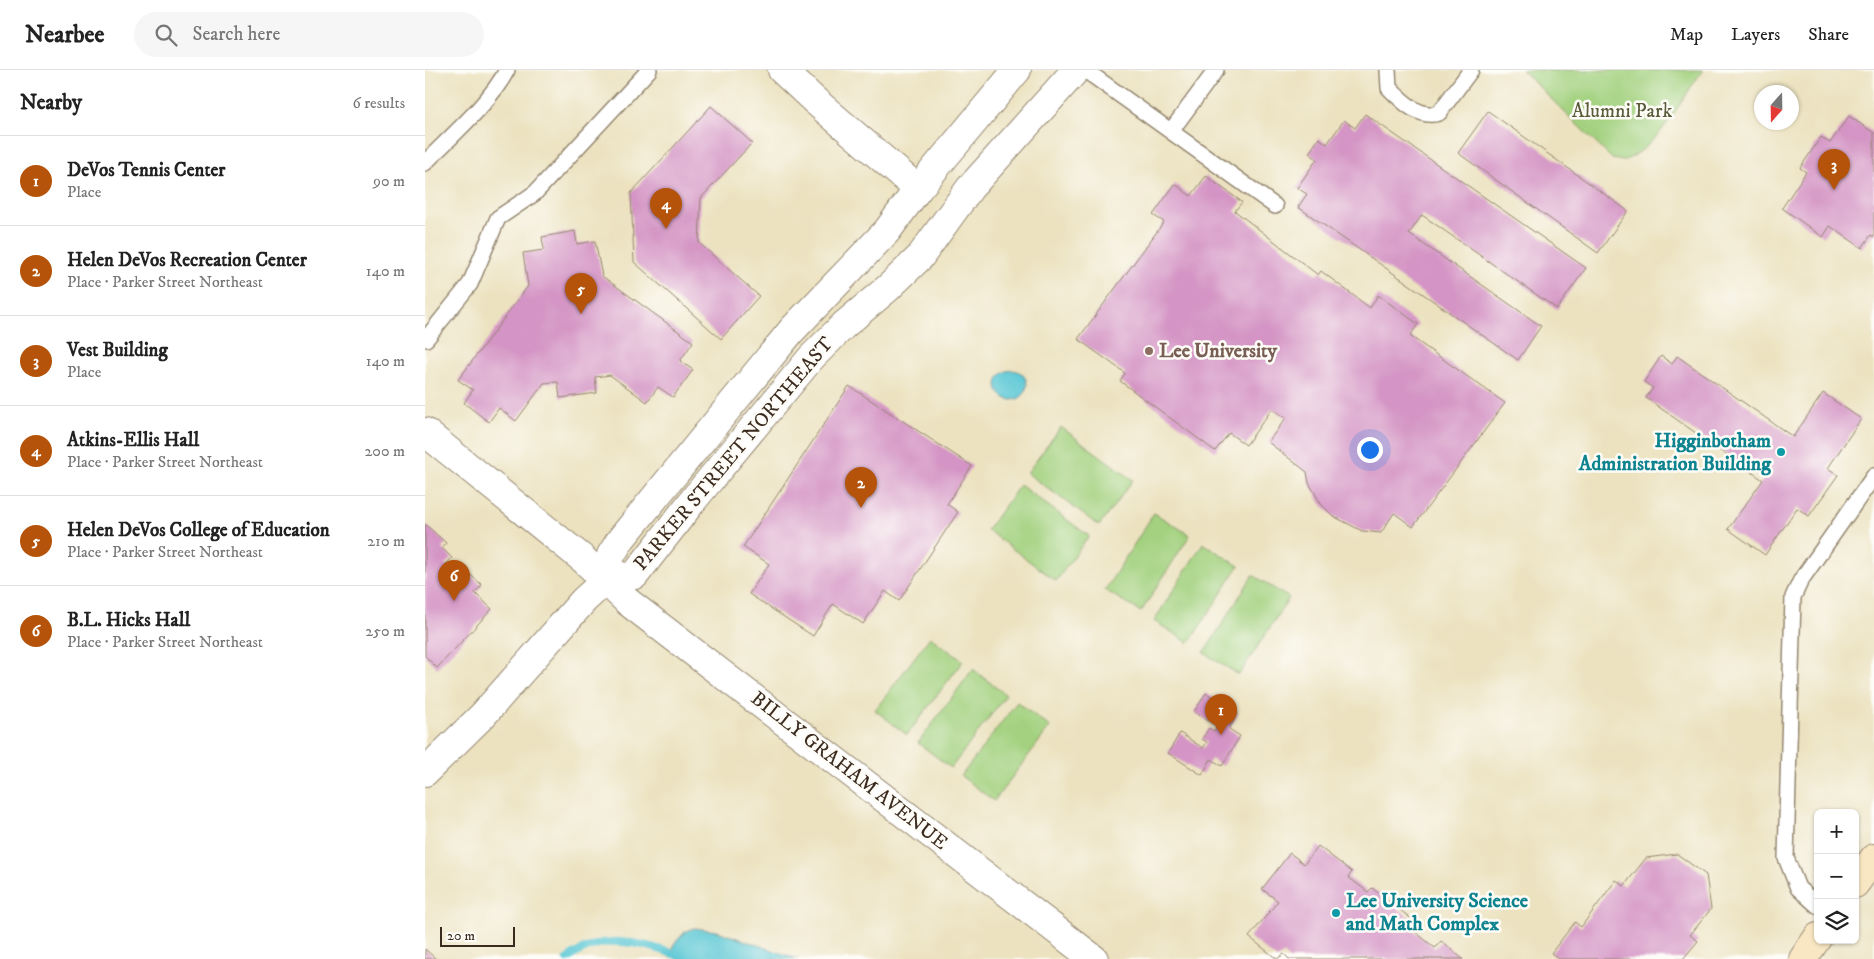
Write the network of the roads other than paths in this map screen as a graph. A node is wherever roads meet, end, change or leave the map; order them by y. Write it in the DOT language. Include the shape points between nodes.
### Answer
graph roads {
  1 [pos="507,70"];
  2 [pos="649,70"];
  3 [pos="782,70"];
  4 [pos="1017,70"];
  5 [pos="1076,70"];
  6 [pos="1085,70"];
  7 [pos="1216,70"];
  8 [pos="1388,70"];
  9 [pos="1471,70"];
  10 [pos="1171,131"];
  11 [pos="425,163"];
  12 [pos="918,188"];
  13 [pos="1275,206"];
  14 [pos="425,338"];
  15 [pos="425,432"];
  16 [pos="1874,476"];
  17 [pos="606,580"];
  18 [pos="429,762"];
  19 [pos="1874,858"];
  20 [pos="1859,879"];
  21 [pos="1814,902"];
  22 [pos="1814,943"];
  23 [pos="1095,959"];
  24 [pos="1803,959"];
  1 -- 11 [label="lane" via="464,123"];
  2 -- 14 [label="lane" via="535,194 498,218 470,284"];
  3 -- 12 [label="street"];
  4 -- 12 [label="street, PARKER STREET NORTHEAST"];
  5 -- 17 [label="street, PARKER STREET NORTHEAST" via="970,188 920,257 811,358 635,575"];
  6 -- 10 [label="lane"];
  7 -- 10 [label="lane"];
  8 -- 9 [label="lane" via="1389,88 1416,111 1431,115 1439,113"];
  10 -- 13 [label="lane"];
  12 -- 17 [label="street, PARKER STREET NORTHEAST" via="887,231 792,330 621,539 611,555"];
  15 -- 17 [label="street, BILLY GRAHAM AVENUE"];
  16 -- 21 [label="lane" via="1801,580 1793,597 1787,858 1798,888"];
  17 -- 18 [label="street" via="584,600 483,715"];
  17 -- 23 [label="street, BILLY GRAHAM AVENUE" via="635,607"];
  19 -- 20 [label="main road"];
  22 -- 24 [label="main road"];
}
